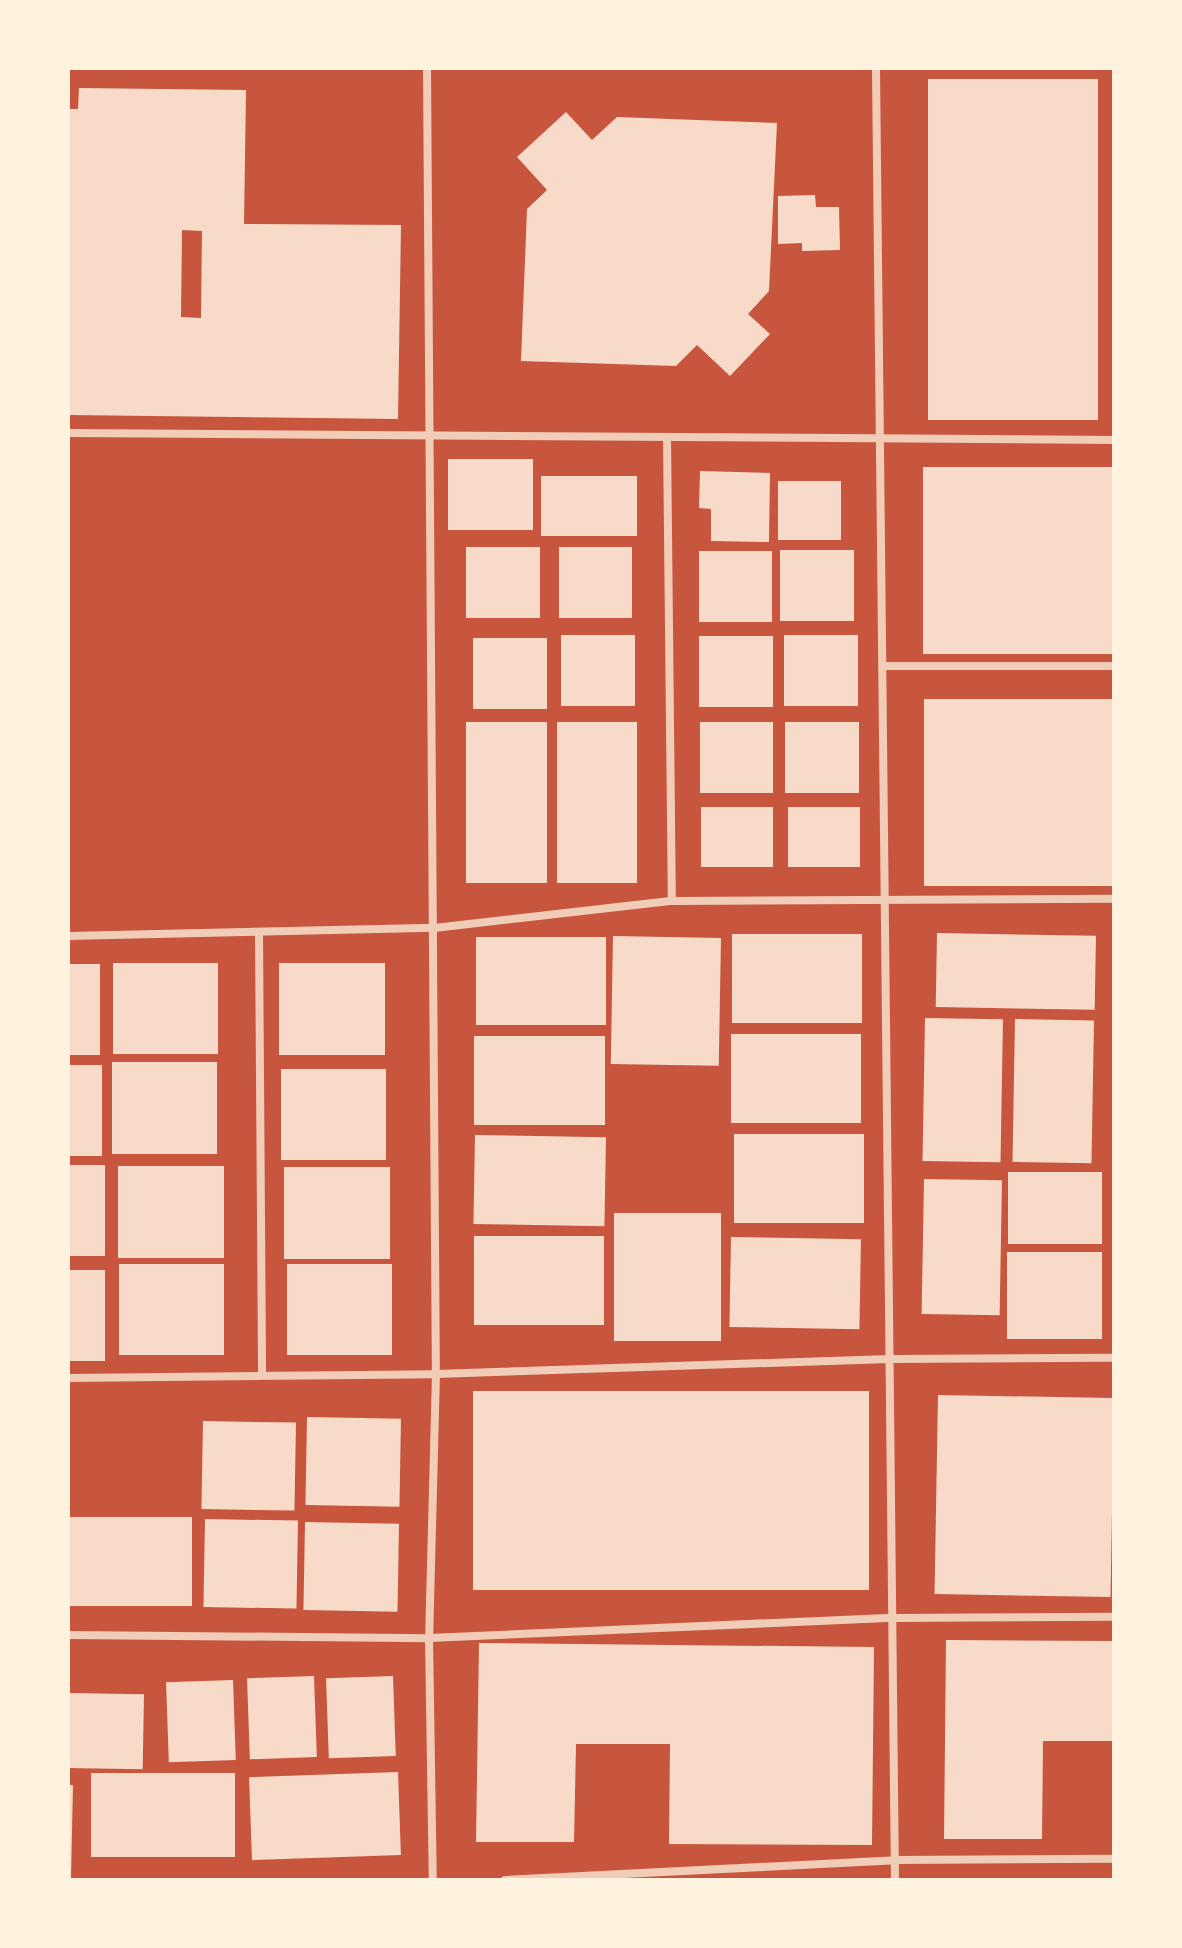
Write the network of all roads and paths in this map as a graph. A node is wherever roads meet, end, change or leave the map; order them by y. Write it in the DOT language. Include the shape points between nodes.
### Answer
graph roads {
  1 [pos="427,68"];
  2 [pos="876,68"];
  3 [pos="68,433"];
  4 [pos="429,435"];
  5 [pos="667,437"];
  6 [pos="880,438"];
  7 [pos="1114,440"];
  8 [pos="883,666"];
  9 [pos="1114,666"];
  10 [pos="1114,899"];
  11 [pos="885,900"];
  12 [pos="672,901"];
  13 [pos="434,928"];
  14 [pos="259,933"];
  15 [pos="68,936"];
  16 [pos="1114,1358"];
  17 [pos="890,1359"];
  18 [pos="262,1374"];
  19 [pos="436,1374"];
  20 [pos="68,1378"];
  21 [pos="1114,1617"];
  22 [pos="893,1618"];
  23 [pos="68,1635"];
  24 [pos="429,1638"];
  25 [pos="1114,1859"];
  26 [pos="895,1860"];
  27 [pos="433,1880"];
  28 [pos="505,1880"];
  29 [pos="895,1880"];
  1 -- 4 [label="street"];
  2 -- 6 [label="street"];
  3 -- 4 [label="street"];
  4 -- 5 [label="street"];
  4 -- 13 [label="street"];
  5 -- 6 [label="street"];
  5 -- 12 [label="street"];
  6 -- 7 [label="street"];
  6 -- 8 [label="street"];
  8 -- 9 [label="street"];
  8 -- 11 [label="street"];
  10 -- 11 [label="street"];
  11 -- 12 [label="street"];
  11 -- 17 [label="street"];
  12 -- 13 [label="street"];
  13 -- 14 [label="street"];
  13 -- 19 [label="street"];
  14 -- 15 [label="street"];
  14 -- 18 [label="street"];
  16 -- 17 [label="street"];
  17 -- 19 [label="street"];
  17 -- 22 [label="street"];
  18 -- 19 [label="street"];
  18 -- 20 [label="street"];
  19 -- 24 [label="street"];
  21 -- 22 [label="street"];
  22 -- 24 [label="street"];
  22 -- 26 [label="street"];
  23 -- 24 [label="street"];
  24 -- 27 [label="street"];
  25 -- 26 [label="street"];
  26 -- 28 [label="street"];
  26 -- 29 [label="street"];
}
